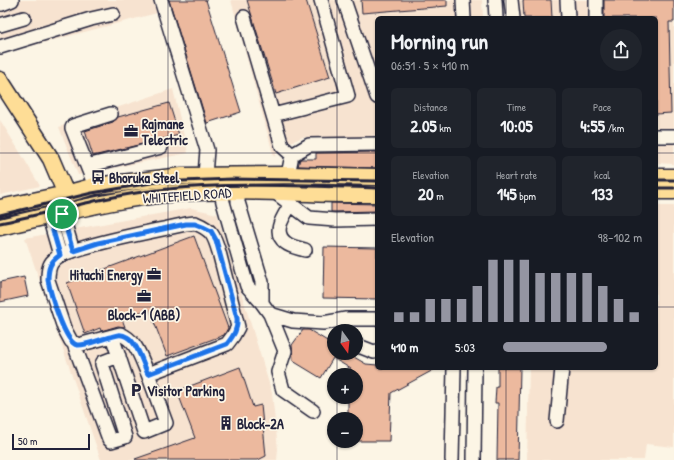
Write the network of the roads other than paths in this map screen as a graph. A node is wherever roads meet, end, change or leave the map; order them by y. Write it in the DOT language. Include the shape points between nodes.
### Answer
graph roads {
  1 [pos="12,0"];
  2 [pos="161,0"];
  3 [pos="321,0"];
  4 [pos="344,0"];
  5 [pos="463,0"];
  6 [pos="495,0"];
  7 [pos="512,0"];
  8 [pos="567,0"];
  9 [pos="596,0"];
  10 [pos="0,1"];
  11 [pos="113,14"];
  12 [pos="464,16"];
  13 [pos="496,16"];
  14 [pos="513,16"];
  15 [pos="568,16"];
  16 [pos="596,16"];
  17 [pos="244,17"];
  18 [pos="24,18"];
  19 [pos="0,25"];
  20 [pos="0,47"];
  21 [pos="0,80"];
  22 [pos="375,91"];
  23 [pos="111,114"];
  24 [pos="273,115"];
  25 [pos="658,136"];
  26 [pos="674,136"];
  27 [pos="375,144"];
  28 [pos="161,147"];
  29 [pos="292,155"];
  30 [pos="87,166"];
  31 [pos="205,175"];
  32 [pos="288,175"];
  33 [pos="375,177"];
  34 [pos="658,177"];
  35 [pos="674,177"];
  36 [pos="141,180"];
  37 [pos="95,186"];
  38 [pos="658,191"];
  39 [pos="674,191"];
  40 [pos="222,192"];
  41 [pos="238,192"];
  42 [pos="276,193"];
  43 [pos="66,194"];
  44 [pos="375,194"];
  45 [pos="144,197"];
  46 [pos="291,204"];
  47 [pos="0,208"];
  48 [pos="56,215"];
  49 [pos="375,219"];
  50 [pos="0,227"];
  51 [pos="305,250"];
  52 [pos="73,251"];
  53 [pos="60,255"];
  54 [pos="262,303"];
  55 [pos="270,314"];
  56 [pos="375,319"];
  57 [pos="323,323"];
  58 [pos="327,326"];
  59 [pos="112,336"];
  60 [pos="74,344"];
  61 [pos="363,348"];
  62 [pos="375,352"];
  63 [pos="119,356"];
  64 [pos="454,370"];
  65 [pos="475,370"];
  66 [pos="562,370"];
  67 [pos="148,374"];
  68 [pos="313,411"];
  69 [pos="556,421"];
  70 [pos="144,431"];
  71 [pos="125,437"];
  72 [pos="452,460"];
  73 [pos="474,460"];
  1 -- 10 [label="street" via="2,4"];
  2 -- 31 [label="street" via="206,150"];
  3 -- 24 [label="street" via="348,96"];
  4 -- 22 [label="street"];
  5 -- 12 [label="street"];
  6 -- 13 [label="street"];
  7 -- 14 [label="street"];
  8 -- 15 [label="street"];
  9 -- 16 [label="street"];
  11 -- 20 [label="street"];
  17 -- 24 [label="street"];
  18 -- 19 [label="street"];
  21 -- 43 [label="main road" via="51,158"];
  23 -- 30 [label="street" via="72,127"];
  24 -- 29 [label="street" via="282,146"];
  25 -- 26 [label="street"];
  27 -- 29 [label="street" via="309,145"];
  28 -- 30 [label="street"];
  29 -- 32 [label="street"];
  30 -- 37 [label="street"];
  31 -- 32 [label="main road, WHITEFIELD ROAD"];
  31 -- 36 [label="main road, WHITEFIELD ROAD"];
  32 -- 33 [label="main road, WHITEFIELD ROAD"];
  34 -- 35 [label="main road"];
  36 -- 37 [label="main road, WHITEFIELD ROAD"];
  36 -- 45 [label="main road"];
  37 -- 43 [label="main road, WHITEFIELD ROAD"];
  38 -- 39 [label="main road"];
  40 -- 41 [label="main road, WHITEFIELD ROAD"];
  40 -- 45 [label="main road, WHITEFIELD ROAD"];
  40 -- 54 [label="street" via="247,286"];
  41 -- 42 [label="main road, WHITEFIELD ROAD"];
  41 -- 54 [label="street" via="238,202 262,282"];
  42 -- 44 [label="main road, WHITEFIELD ROAD"];
  42 -- 46 [label="street"];
  43 -- 47 [label="main road"];
  45 -- 48 [label="main road, WHITEFIELD ROAD"];
  46 -- 49 [label="street" via="309,218"];
  46 -- 51 [label="street" via="278,231 287,244"];
  48 -- 50 [label="main road, WHITEFIELD ROAD"];
  48 -- 52 [label="street"];
  48 -- 53 [label="street"];
  52 -- 53 [label="street"];
  52 -- 67 [label="street" via="186,224 195,224 211,231 216,240 238,327 227,344"];
  53 -- 60 [label="street" via="50,264 48,280 64,328"];
  54 -- 55 [label="street"];
  55 -- 57 [label="street" via="293,321"];
  55 -- 68 [label="street" via="285,351 278,372 283,390"];
  56 -- 57 [label="street" via="346,319"];
  57 -- 58 [label="street"];
  59 -- 60 [label="street" via="85,344"];
  59 -- 63 [label="street"];
  59 -- 67 [label="street" via="120,334 131,340"];
  60 -- 71 [label="street" via="109,439 113,441"];
  61 -- 62 [label="street"];
  63 -- 70 [label="street"];
  63 -- 71 [label="street" via="103,362 102,366"];
  64 -- 72 [label="street"];
  65 -- 73 [label="street"];
  66 -- 69 [label="street"];
  67 -- 70 [label="street" via="166,423"];
  70 -- 71 [label="street"];
}
